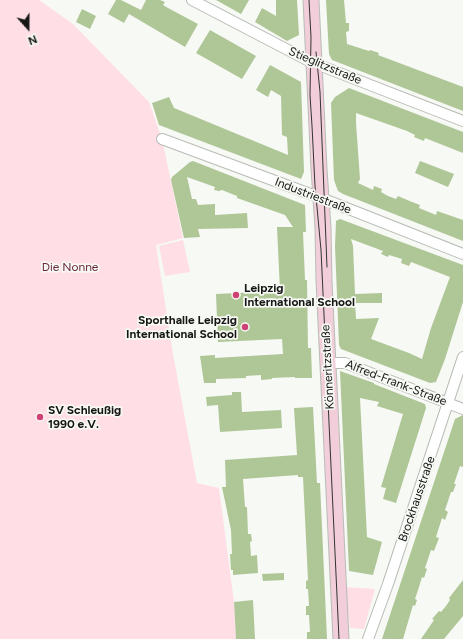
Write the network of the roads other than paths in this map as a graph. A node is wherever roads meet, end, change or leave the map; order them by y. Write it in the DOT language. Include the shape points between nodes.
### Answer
graph roads {
  1 [pos="192,0"];
  2 [pos="311,0"];
  3 [pos="314,63"];
  4 [pos="463,121"];
  5 [pos="162,139"];
  6 [pos="321,198"];
  7 [pos="463,254"];
  8 [pos="463,357"];
  9 [pos="328,363"];
  10 [pos="449,403"];
  11 [pos="463,409"];
  12 [pos="341,639"];
  13 [pos="368,639"];
  1 -- 3 [label="street, Stieglitzstraße"];
  2 -- 3 [label="main road, Könneritzstraße"];
  3 -- 4 [label="street, Stieglitzstraße"];
  3 -- 6 [label="main road, Könneritzstraße"];
  5 -- 6 [label="street, Industriestraße"];
  6 -- 7 [label="street, Industriestraße"];
  6 -- 9 [label="main road, Könneritzstraße"];
  8 -- 10 [label="street, Brockhausstraße"];
  9 -- 10 [label="street, Alfred-Frank-Straße" via="345,363"];
  9 -- 12 [label="main road, Könneritzstraße"];
  10 -- 11 [label="street, Alfred-Frank-Straße"];
  10 -- 13 [label="street, Brockhausstraße"];
}
